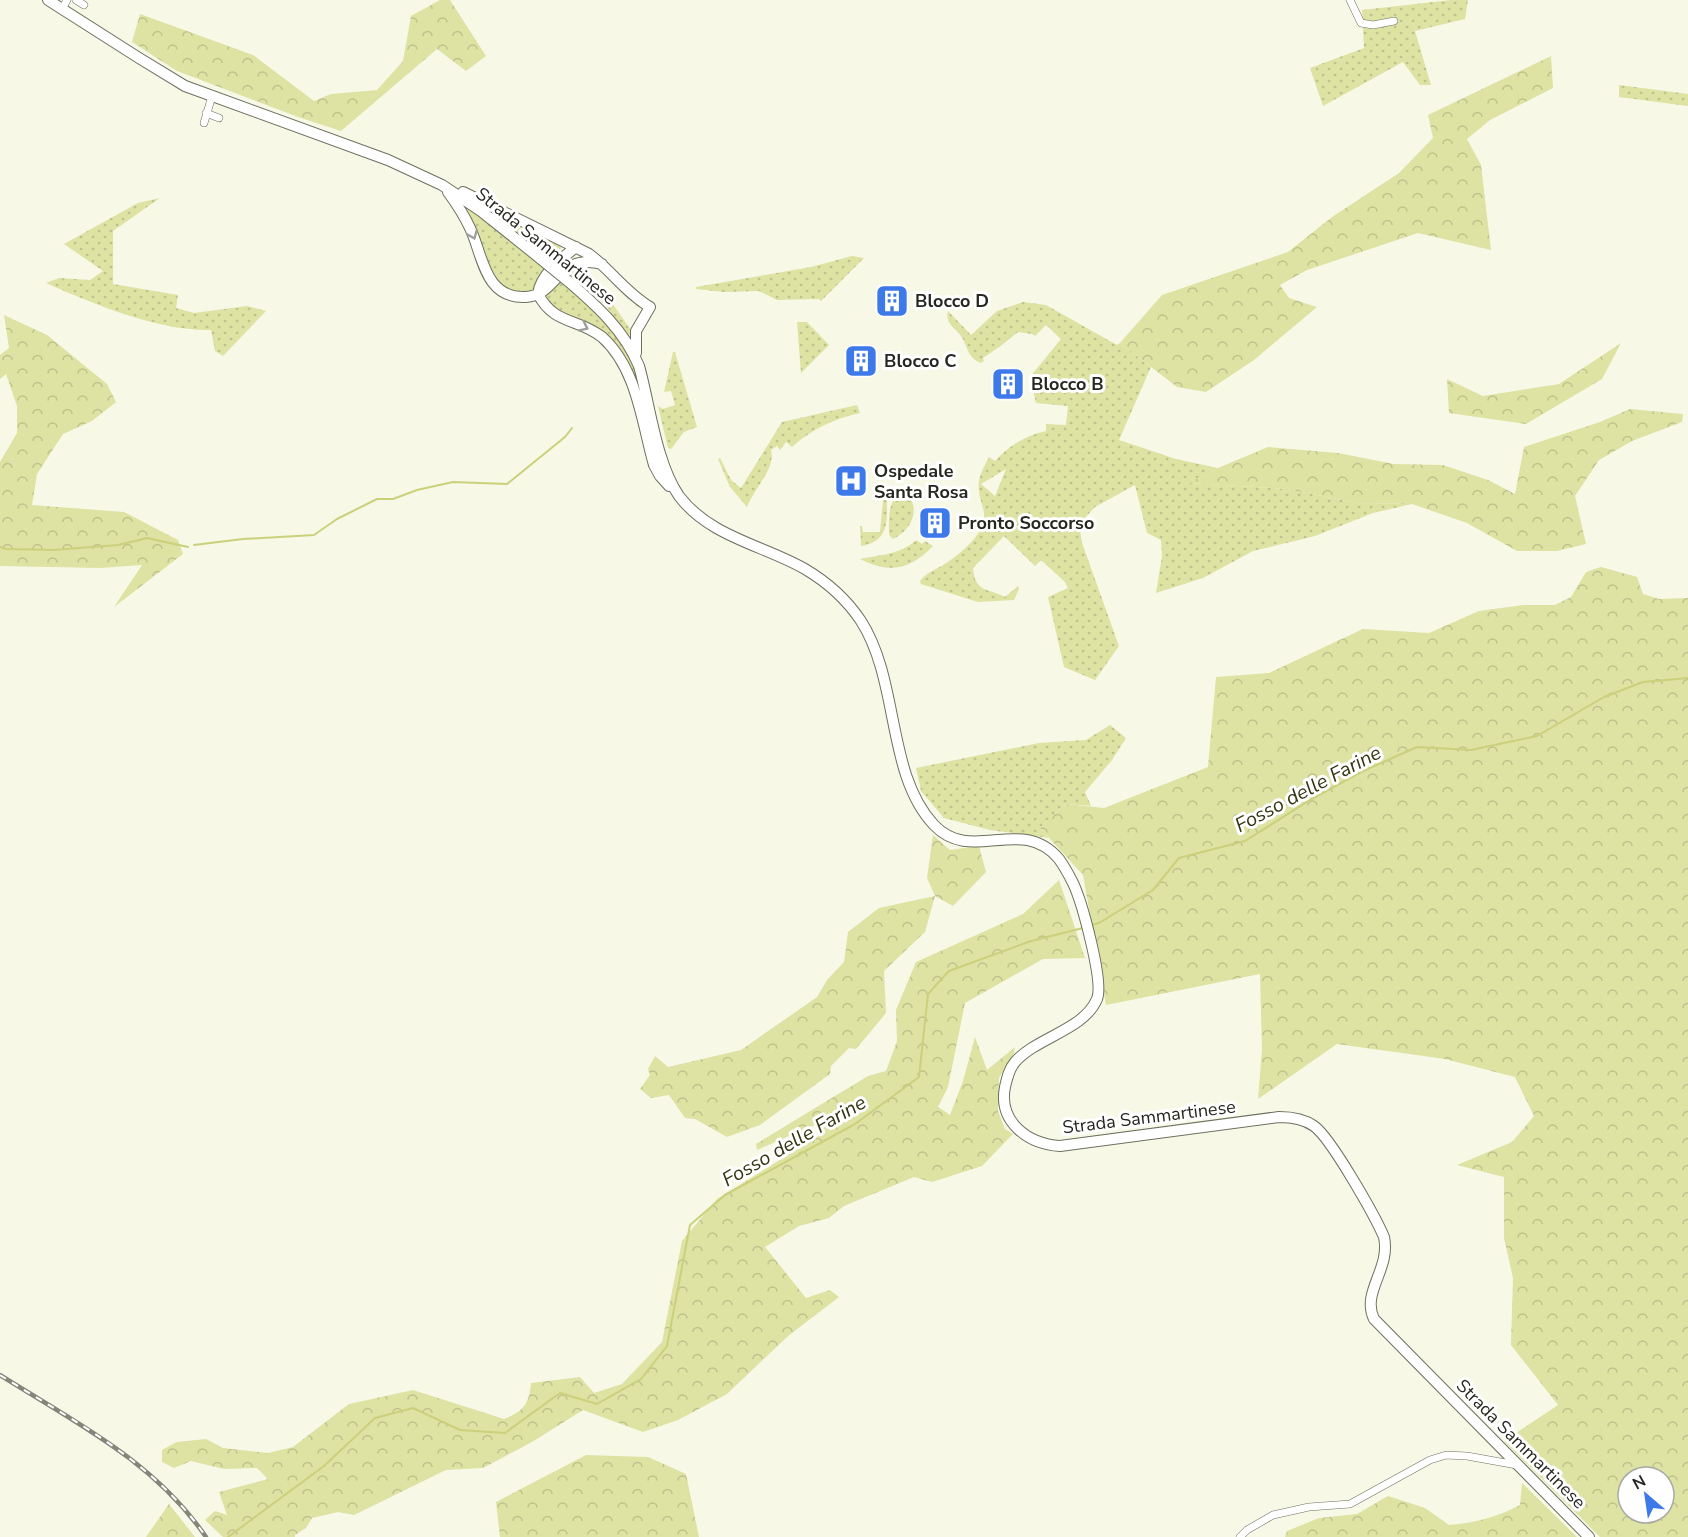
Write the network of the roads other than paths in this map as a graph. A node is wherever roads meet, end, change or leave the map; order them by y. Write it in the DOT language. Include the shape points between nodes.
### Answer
graph roads {
  1 [pos="48,0"];
  2 [pos="76,0"];
  3 [pos="1350,0"];
  4 [pos="64,4"];
  5 [pos="84,5"];
  6 [pos="1394,21"];
  7 [pos="212,96"];
  8 [pos="206,113"];
  9 [pos="219,118"];
  10 [pos="204,123"];
  11 [pos="442,185"];
  12 [pos="576,247"];
  13 [pos="603,264"];
  14 [pos="558,276"];
  15 [pos="538,294"];
  16 [pos="639,366"];
  17 [pos="678,494"];
  18 [pos="1518,1466"];
  19 [pos="1240,1537"];
  20 [pos="1589,1537"];
  1 -- 4 [label="main road, Strada Sammartinese"];
  2 -- 5 [label="street"];
  3 -- 6 [label="street" via="1361,23"];
  4 -- 7 [label="main road, Strada Sammartinese" via="185,86"];
  7 -- 8 [label="street"];
  7 -- 11 [label="main road, Strada Sammartinese" via="388,160"];
  8 -- 9 [label="street"];
  8 -- 10 [label="street"];
  11 -- 12 [label="main road"];
  11 -- 15 [label="main road, one-way" via="470,228 484,271 493,283 516,296"];
  11 -- 16 [label="main road, Strada Sammartinese, bridge" via="568,281 611,321"];
  12 -- 13 [label="main road"];
  12 -- 14 [label="main road"];
  12 -- 15 [label="main road" via="540,284"];
  13 -- 14 [label="main road" via="579,263"];
  13 -- 16 [label="main road" via="625,289 650,307 636,331"];
  14 -- 15 [label="main road"];
  15 -- 17 [label="main road, one-way" via="553,314 596,333 613,349 632,384 657,471"];
  16 -- 17 [label="main road, Strada Sammartinese" via="663,464"];
  17 -- 18 [label="main road, Strada Sammartinese" via="714,528 805,569 843,599 858,617 880,662 915,798 935,826 966,842 1028,839 1039,843 1065,868 1074,884 1100,989 1090,1010 1079,1020 1032,1047 1016,1061 1005,1085 1004,1100 1015,1126 1036,1141 1060,1146 1279,1117 1298,1119 1316,1127 1329,1142 1384,1237 1384,1262 1370,1298 1374,1319"];
  18 -- 19 [label="street" via="1446,1455 1350,1504 1273,1515"];
  18 -- 20 [label="main road, Strada Sammartinese"];
}
